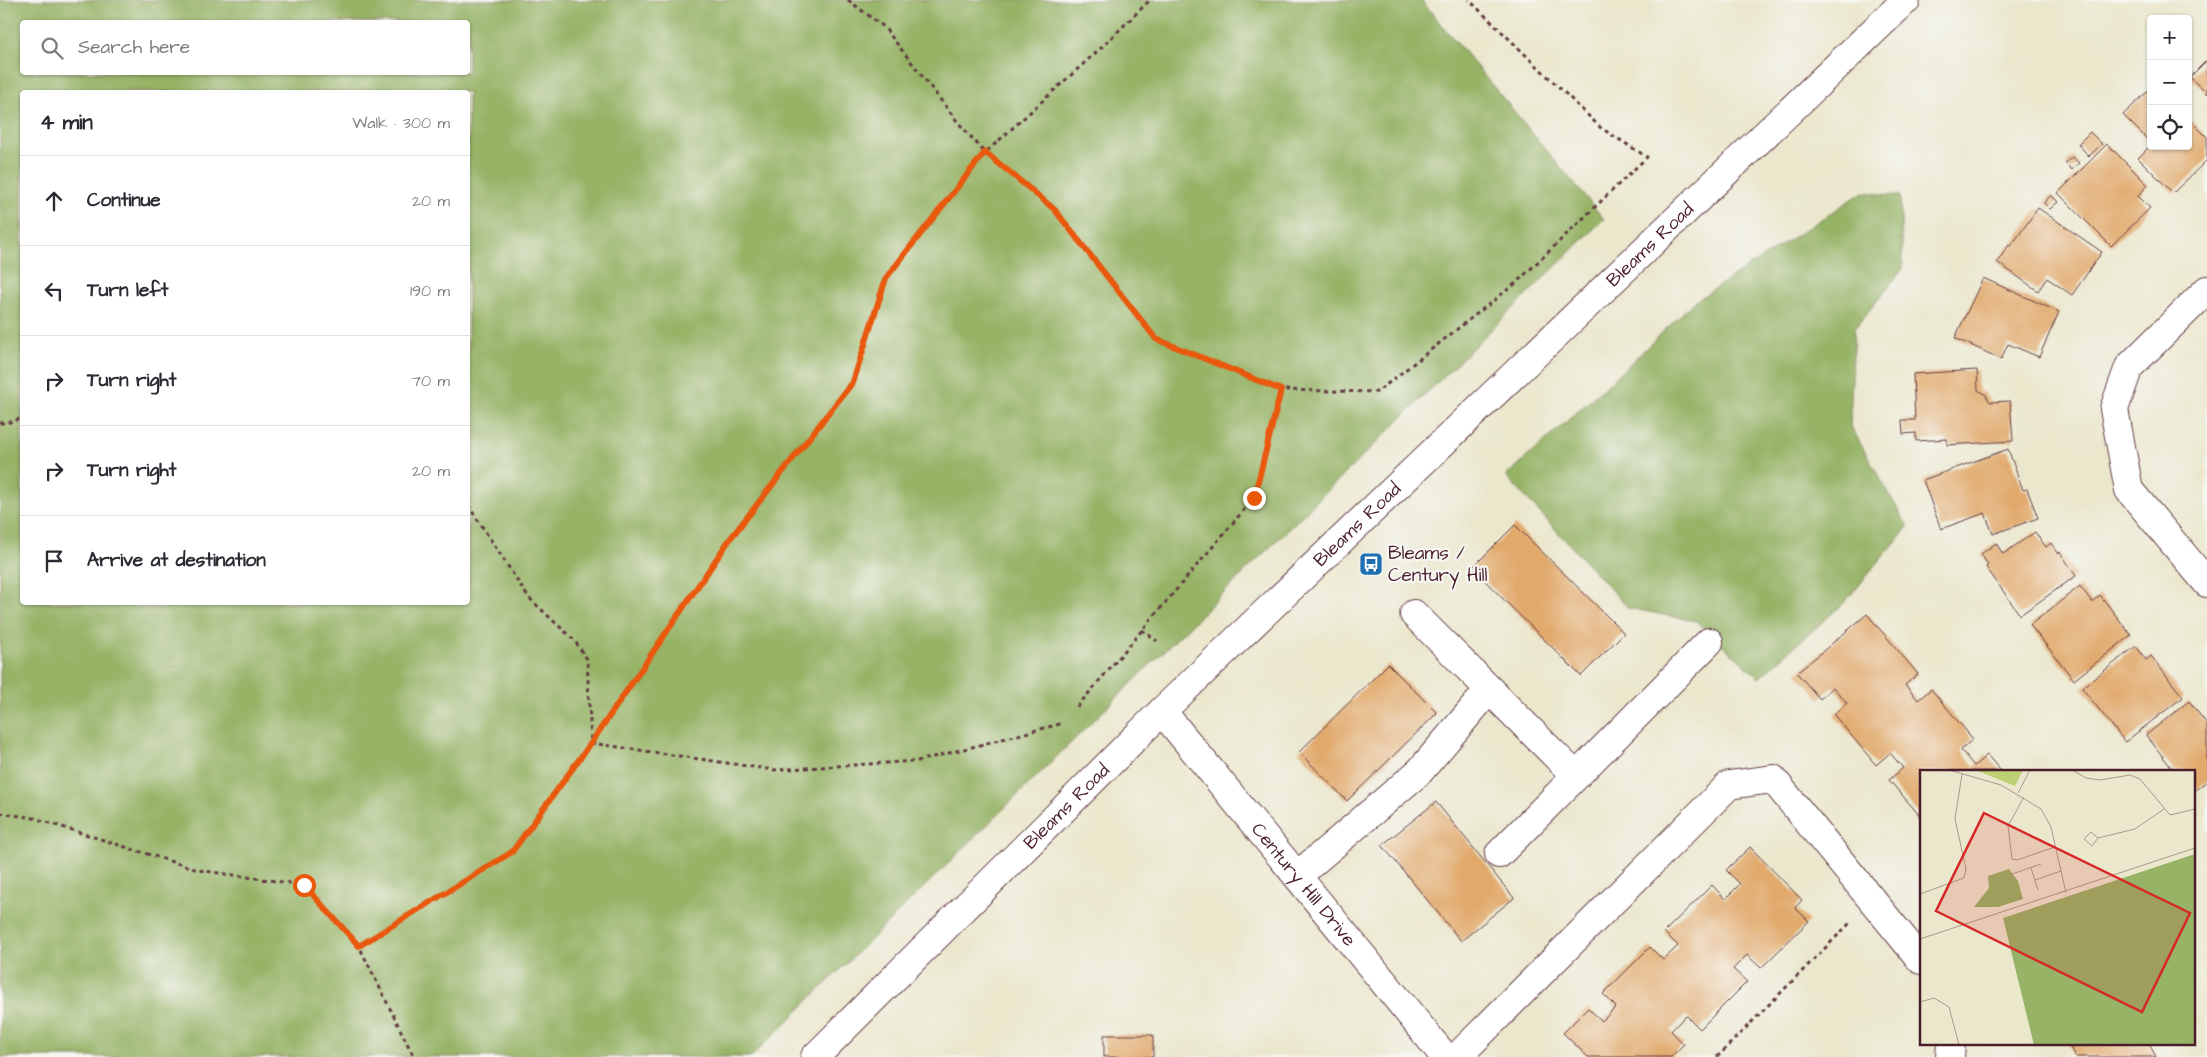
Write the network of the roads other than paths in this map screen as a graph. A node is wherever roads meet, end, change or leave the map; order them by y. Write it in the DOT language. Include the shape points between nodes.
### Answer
graph roads {
  1 [pos="1906,0"];
  2 [pos="2207,290"];
  3 [pos="2207,583"];
  4 [pos="1414,614"];
  5 [pos="1709,642"];
  6 [pos="1489,690"];
  7 [pos="1162,711"];
  8 [pos="1576,776"];
  9 [pos="1499,854"];
  10 [pos="1297,876"];
  11 [pos="1920,959"];
  12 [pos="1951,1044"];
  13 [pos="815,1057"];
  14 [pos="1445,1057"];
  15 [pos="1457,1057"];
  16 [pos="1950,1057"];
  1 -- 7 [label="main road, Bleams Road"];
  2 -- 3 [label="main road" via="2129,366 2114,409 2129,490"];
  4 -- 6 [label="main road"];
  5 -- 8 [label="main road"];
  6 -- 8 [label="main road"];
  6 -- 10 [label="main road" via="1420,772"];
  7 -- 10 [label="main road, Century Hill Drive"];
  7 -- 13 [label="main road, Bleams Road"];
  8 -- 9 [label="main road"];
  10 -- 14 [label="main road, Century Hill Drive"];
  11 -- 15 [label="main road" via="1773,779 1729,785"];
  12 -- 16 [label="main road"];
}
